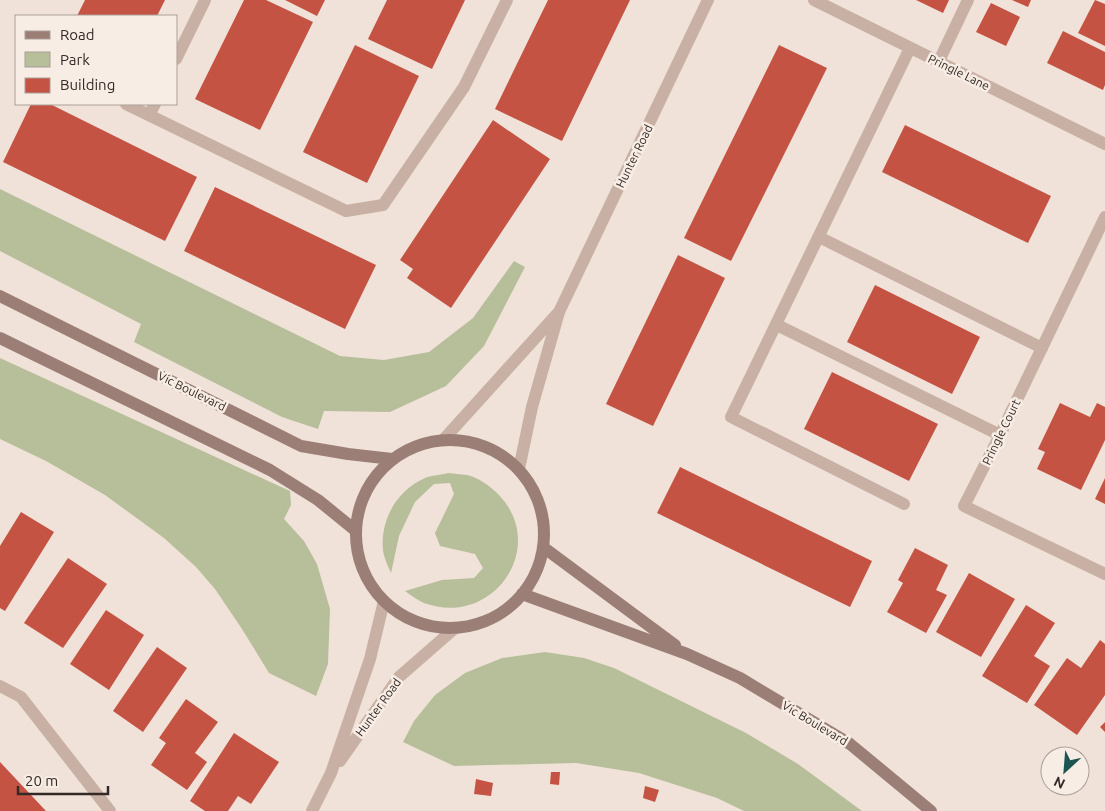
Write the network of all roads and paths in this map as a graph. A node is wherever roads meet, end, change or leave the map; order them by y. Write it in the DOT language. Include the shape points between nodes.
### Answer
graph roads {
  1 [pos="205,0"];
  2 [pos="507,0"];
  3 [pos="708,0"];
  4 [pos="814,0"];
  5 [pos="968,0"];
  6 [pos="910,48"];
  7 [pos="178,55"];
  8 [pos="938,61"];
  9 [pos="130,105"];
  10 [pos="152,110"];
  11 [pos="1105,144"];
  12 [pos="1105,217"];
  13 [pos="819,237"];
  14 [pos="0,296"];
  15 [pos="559,312"];
  16 [pos="777,325"];
  17 [pos="0,338"];
  18 [pos="1042,348"];
  19 [pos="1000,435"];
  20 [pos="444,439"];
  21 [pos="392,459"];
  22 [pos="519,470"];
  23 [pos="904,504"];
  24 [pos="355,530"];
  25 [pos="543,547"];
  26 [pos="1105,574"];
  27 [pos="522,594"];
  28 [pos="384,601"];
  29 [pos="455,628"];
  30 [pos="687,654"];
  31 [pos="0,686"];
  32 [pos="331,773"];
  33 [pos="110,811"];
  34 [pos="312,811"];
  35 [pos="931,811"];
  1 -- 7 [label="street"];
  2 -- 10 [label="street" via="464,87 383,205 346,211"];
  3 -- 15 [label="street, Hunter Road"];
  4 -- 6 [label="street, Pringle Lane"];
  5 -- 8 [label="street"];
  6 -- 8 [label="street, Pringle Lane"];
  6 -- 13 [label="street"];
  8 -- 11 [label="street, Pringle Lane"];
  9 -- 10 [label="street"];
  12 -- 18 [label="street, Pringle Court"];
  13 -- 16 [label="street"];
  13 -- 18 [label="street"];
  14 -- 21 [label="street, Vic Boulevard" via="301,446"];
  15 -- 20 [label="street, Hunter Road"];
  15 -- 22 [label="street, Hunter Road" via="532,407"];
  16 -- 19 [label="street"];
  16 -- 23 [label="street" via="731,417"];
  17 -- 24 [label="street" via="270,470 318,500"];
  18 -- 19 [label="street, Pringle Court"];
  19 -- 26 [label="street, Pringle Court" via="964,506"];
  20 -- 21 [label="street" via="416,445"];
  20 -- 22 [label="street" via="471,442 497,452"];
  21 -- 24 [label="street" via="373,478 364,495"];
  22 -- 25 [label="street" via="535,492 543,519"];
  24 -- 28 [label="street" via="358,556 368,580"];
  25 -- 27 [label="street" via="536,572"];
  25 -- 30 [label="street, Vic Boulevard"];
  27 -- 29 [label="street" via="504,611 480,623"];
  27 -- 30 [label="street, Vic Boulevard"];
  28 -- 29 [label="street" via="404,616 429,626"];
  28 -- 32 [label="street, Hunter Road" via="370,659"];
  29 -- 32 [label="street, Hunter Road" via="399,677"];
  30 -- 35 [label="street, Vic Boulevard" via="740,678 850,744"];
  31 -- 33 [label="street" via="21,697"];
  32 -- 34 [label="street, Hunter Road"];
}
